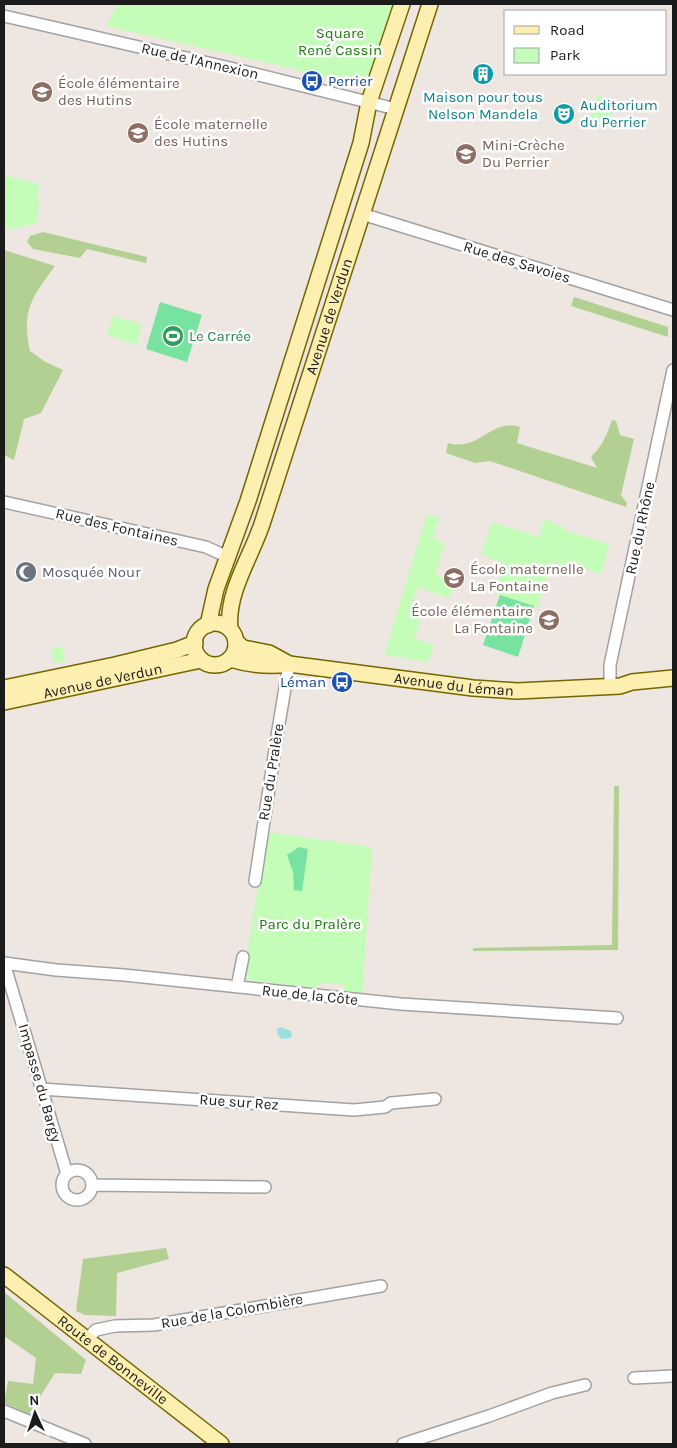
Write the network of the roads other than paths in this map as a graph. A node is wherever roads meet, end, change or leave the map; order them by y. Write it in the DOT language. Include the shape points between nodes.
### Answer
graph roads {
  1 [pos="402,4"];
  2 [pos="430,4"];
  3 [pos="4,16"];
  4 [pos="369,102"];
  5 [pos="396,109"];
  6 [pos="362,214"];
  7 [pos="673,310"];
  8 [pos="673,370"];
  9 [pos="4,502"];
  10 [pos="228,557"];
  11 [pos="208,624"];
  12 [pos="233,635"];
  13 [pos="195,643"];
  14 [pos="230,659"];
  15 [pos="201,660"];
  16 [pos="289,664"];
  17 [pos="673,678"];
  18 [pos="673,685"];
  19 [pos="615,686"];
  20 [pos="4,688"];
  21 [pos="4,702"];
  22 [pos="255,881"];
  23 [pos="243,957"];
  24 [pos="4,963"];
  25 [pos="236,987"];
  26 [pos="616,1018"];
  27 [pos="42,1089"];
  28 [pos="435,1099"];
  29 [pos="67,1174"];
  30 [pos="93,1185"];
  31 [pos="265,1187"];
  32 [pos="4,1275"];
  33 [pos="382,1286"];
  34 [pos="86,1340"];
  35 [pos="673,1376"];
  36 [pos="634,1378"];
  37 [pos="585,1385"];
  38 [pos="4,1411"];
  39 [pos="85,1444"];
  40 [pos="221,1444"];
  41 [pos="403,1444"];
  1 -- 4 [label="street, Avenue de Verdun"];
  2 -- 5 [label="street, Avenue de Verdun"];
  3 -- 4 [label="street, Rue de l'Annexion"];
  4 -- 5 [label="street, Rue de l'Annexion"];
  4 -- 10 [label="street, Avenue de Verdun" via="361,143"];
  5 -- 6 [label="street, Avenue de Verdun"];
  6 -- 7 [label="street, Rue des Savoies"];
  6 -- 12 [label="street, Avenue de Verdun" via="262,524 237,585 230,613"];
  8 -- 19 [label="street, Rue du Rhône" via="610,665"];
  9 -- 10 [label="street, Rue des Fontaines" via="206,547"];
  10 -- 11 [label="street, Avenue de Verdun"];
  11 -- 12 [label="street" via="219,624"];
  11 -- 13 [label="street" via="199,631"];
  12 -- 14 [label="street" via="234,653"];
  12 -- 16 [label="street, Avenue du Léman" via="243,648 269,654"];
  13 -- 15 [label="street"];
  13 -- 20 [label="street, Avenue de Verdun" via="115,665"];
  14 -- 15 [label="street" via="216,665"];
  14 -- 16 [label="street, Avenue du Léman" via="248,664"];
  15 -- 21 [label="street, Avenue de Verdun"];
  16 -- 19 [label="street, Avenue du Léman" via="517,691"];
  16 -- 22 [label="street, Rue du Pralère"];
  17 -- 19 [label="street, Avenue du Léman"];
  18 -- 19 [label="street, Avenue du Léman" via="633,689"];
  23 -- 25 [label="street"];
  24 -- 25 [label="street, Rue de la Côte"];
  24 -- 27 [label="street, Impasse du Bargy"];
  25 -- 26 [label="street, Rue de la Côte" via="401,1004"];
  27 -- 28 [label="street, Rue sur Rez" via="354,1110"];
  27 -- 29 [label="street, Impasse du Bargy"];
  29 -- 30 [label="street" via="75,1170 84,1171"];
  29 -- 30 [label="street" via="62,1188 71,1200 86,1198"];
  30 -- 31 [label="street"];
  32 -- 34 [label="street, Route de Bonneville"];
  33 -- 34 [label="street, Rue de la Colombière" via="154,1325 115,1326 96,1330"];
  34 -- 40 [label="street, Route de Bonneville"];
  35 -- 36 [label="street"];
  37 -- 41 [label="street" via="552,1393"];
  38 -- 39 [label="street"];
}
